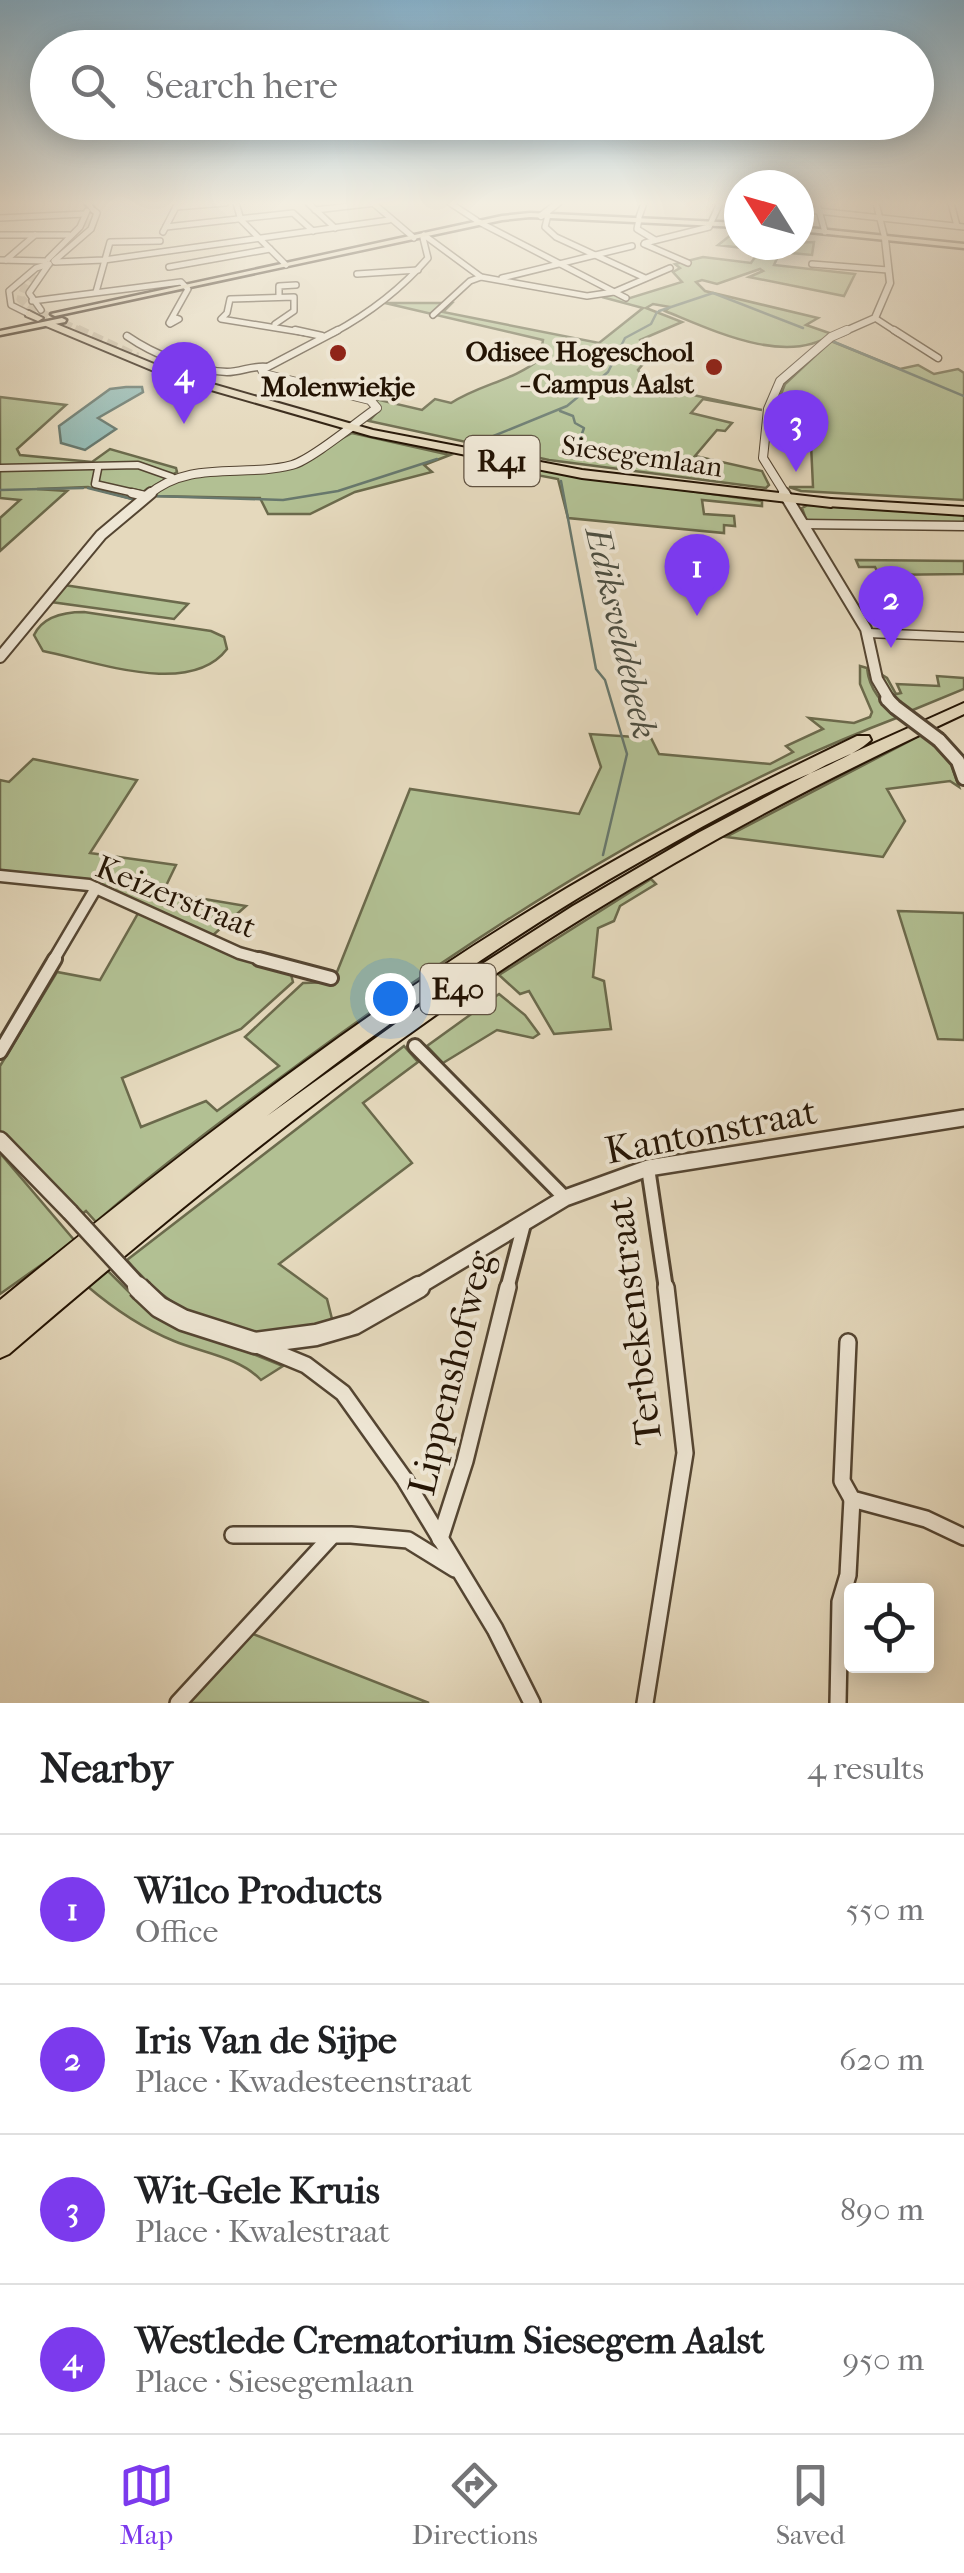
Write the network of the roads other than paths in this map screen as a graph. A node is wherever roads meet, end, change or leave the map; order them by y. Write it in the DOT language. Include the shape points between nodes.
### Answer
graph roads {
  1 [pos="19,282"];
  2 [pos="33,282"];
  3 [pos="98,282"];
  4 [pos="176,282"];
  5 [pos="196,282"];
  6 [pos="404,282"];
  7 [pos="468,282"];
  8 [pos="510,282"];
  9 [pos="596,282"];
  10 [pos="635,282"];
  11 [pos="890,282"];
  12 [pos="296,285"];
  13 [pos="178,286"];
  14 [pos="13,287"];
  15 [pos="0,292"];
  16 [pos="96,292"];
  17 [pos="614,292"];
  18 [pos="8,297"];
  19 [pos="278,297"];
  20 [pos="626,298"];
  21 [pos="32,301"];
  22 [pos="11,305"];
  23 [pos="379,305"];
  24 [pos="0,306"];
  25 [pos="174,316"];
  26 [pos="433,316"];
  27 [pos="46,318"];
  28 [pos="875,318"];
  29 [pos="275,324"];
  30 [pos="0,332"];
  31 [pos="128,336"];
  32 [pos="322,336"];
  33 [pos="938,358"];
  34 [pos="265,368"];
  35 [pos="350,424"];
  36 [pos="103,457"];
  37 [pos="0,468"];
  38 [pos="99,468"];
  39 [pos="172,477"];
  40 [pos="145,496"];
  41 [pos="785,496"];
  42 [pos="964,508"];
  43 [pos="802,524"];
  44 [pos="964,526"];
  45 [pos="868,633"];
  46 [pos="964,637"];
  47 [pos="0,656"];
  48 [pos="964,696"];
  49 [pos="964,708"];
  50 [pos="964,778"];
  51 [pos="0,876"];
  52 [pos="96,888"];
  53 [pos="331,978"];
  54 [pos="415,1046"];
  55 [pos="0,1052"];
  56 [pos="964,1118"];
  57 [pos="0,1140"];
  58 [pos="648,1168"];
  59 [pos="565,1198"];
  60 [pos="524,1223"];
  61 [pos="0,1316"];
  62 [pos="316,1335"];
  63 [pos="848,1342"];
  64 [pos="255,1343"];
  65 [pos="0,1345"];
  66 [pos="306,1365"];
  67 [pos="852,1499"];
  68 [pos="233,1535"];
  69 [pos="964,1537"];
  70 [pos="330,1538"];
  71 [pos="440,1539"];
  72 [pos="460,1572"];
  73 [pos="178,1703"];
  74 [pos="532,1703"];
  75 [pos="645,1703"];
  76 [pos="838,1703"];
  1 -- 14 [label="street"];
  2 -- 21 [label="street"];
  3 -- 16 [label="street"];
  4 -- 13 [label="street"];
  5 -- 13 [label="main road"];
  6 -- 23 [label="street"];
  7 -- 26 [label="street"];
  8 -- 17 [label="street" via="592,297"];
  9 -- 17 [label="street"];
  10 -- 17 [label="street"];
  11 -- 28 [label="street"];
  12 -- 19 [label="street" via="279,286"];
  13 -- 16 [label="street"];
  13 -- 25 [label="street" via="188,289"];
  13 -- 27 [label="main road"];
  14 -- 15 [label="street"];
  14 -- 18 [label="street"];
  15 -- 18 [label="street"];
  16 -- 21 [label="street"];
  17 -- 20 [label="street"];
  18 -- 22 [label="street"];
  19 -- 29 [label="street" via="294,298 294,310"];
  19 -- 29 [label="street" via="230,299 221,320"];
  21 -- 27 [label="street, R41"];
  22 -- 24 [label="street"];
  22 -- 27 [label="street, R41"];
  23 -- 32 [label="street"];
  23 -- 34 [label="street" via="388,306"];
  27 -- 30 [label="main road"];
  27 -- 35 [label="highway, Siesegemlaan / R41" via="157,363"];
  27 -- 35 [label="highway, Siesegemlaan / R41" via="146,366"];
  28 -- 33 [label="street"];
  28 -- 41 [label="street" via="831,337 774,390 763,458"];
  29 -- 32 [label="street"];
  31 -- 34 [label="street" via="210,370"];
  32 -- 34 [label="street"];
  34 -- 35 [label="street" via="264,374 354,396 367,406"];
  35 -- 39 [label="street" via="286,464"];
  35 -- 41 [label="highway, Siesegemlaan / R41" via="555,464"];
  36 -- 38 [label="street"];
  37 -- 38 [label="street"];
  38 -- 39 [label="street" via="138,465"];
  38 -- 40 [label="street" via="95,484"];
  39 -- 40 [label="street"];
  40 -- 47 [label="street" via="101,535"];
  41 -- 42 [label="highway, Siesegemlaan / R41"];
  41 -- 43 [label="street"];
  43 -- 44 [label="street"];
  43 -- 45 [label="street"];
  45 -- 46 [label="street"];
  45 -- 50 [label="street, bridge" via="875,683 894,707 939,740"];
  48 -- 61 [label="highway, E40" via="753,791 524,925 332,1055"];
  49 -- 65 [label="highway, E40" via="764,801 536,936 221,1163"];
  51 -- 52 [label="street, Keizerstraat"];
  52 -- 53 [label="street, Keizerstraat" via="239,952"];
  52 -- 55 [label="street"];
  54 -- 59 [label="street"];
  56 -- 58 [label="street, Kantonstraat"];
  57 -- 64 [label="street, bridge" via="160,1308"];
  58 -- 59 [label="street, Kantonstraat"];
  58 -- 75 [label="street, Terbekenstraat" via="685,1453"];
  59 -- 60 [label="street, Kantonstraat"];
  60 -- 62 [label="street, Kantonstraat" via="354,1324"];
  60 -- 71 [label="street, Lippenshofweg"];
  62 -- 64 [label="street, Kantonstraat"];
  62 -- 66 [label="street" via="305,1348"];
  63 -- 67 [label="street" via="842,1481"];
  64 -- 66 [label="street"];
  66 -- 71 [label="street" via="343,1393"];
  67 -- 69 [label="street"];
  67 -- 76 [label="street"];
  68 -- 70 [label="street"];
  70 -- 72 [label="street" via="408,1540"];
  70 -- 73 [label="street"];
  71 -- 72 [label="street"];
  72 -- 74 [label="street"];
}
